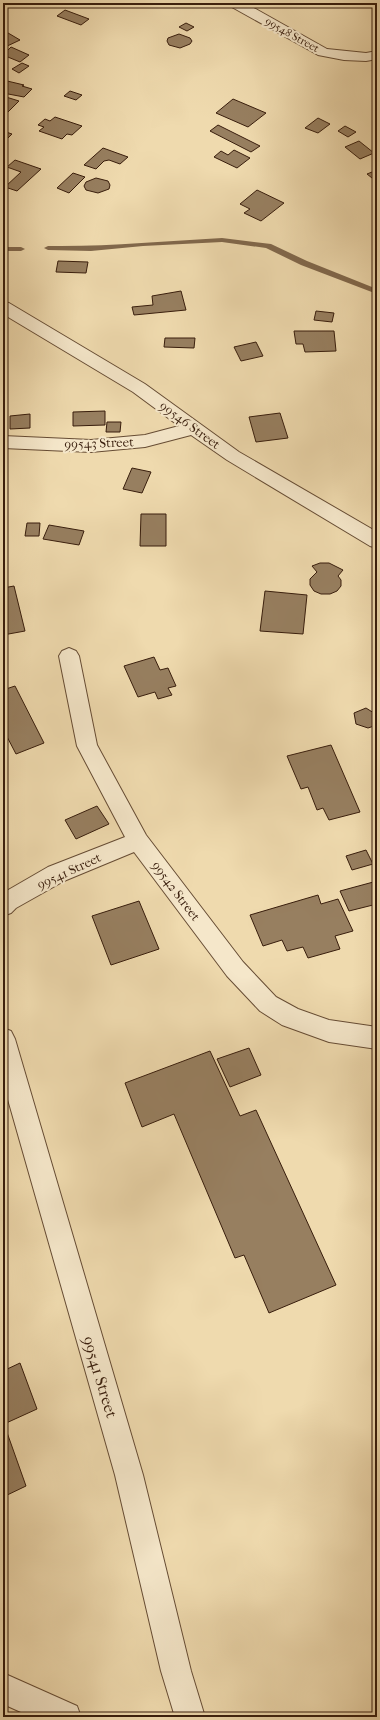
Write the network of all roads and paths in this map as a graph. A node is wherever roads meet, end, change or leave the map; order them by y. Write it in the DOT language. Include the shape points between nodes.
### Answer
graph roads {
  1 [pos="235,3"];
  2 [pos="377,55"];
  3 [pos="3,307"];
  4 [pos="194,428"];
  5 [pos="3,442"];
  6 [pos="377,541"];
  7 [pos="69,656"];
  8 [pos="138,841"];
  9 [pos="3,906"];
  10 [pos="377,1038"];
  11 [pos="3,1039"];
  12 [pos="3,1688"];
  13 [pos="66,1717"];
  14 [pos="190,1717"];
  1 -- 2 [label="street, 99548 Street" via="323,52 344,56"];
  3 -- 4 [label="street, 99546 Street" via="139,388"];
  4 -- 5 [label="street, 99543 Street" via="145,441 91,446"];
  4 -- 6 [label="street, 99546 Street" via="240,460"];
  7 -- 8 [label="street, 99542 Street" via="87,746"];
  8 -- 9 [label="street, 99541 Street" via="56,874"];
  8 -- 10 [label="street, 99542 Street" via="234,969 268,1004 290,1017 329,1031"];
  11 -- 14 [label="street, 99541 Street" via="129,1475 176,1672"];
  12 -- 13 [label="street"];
}
